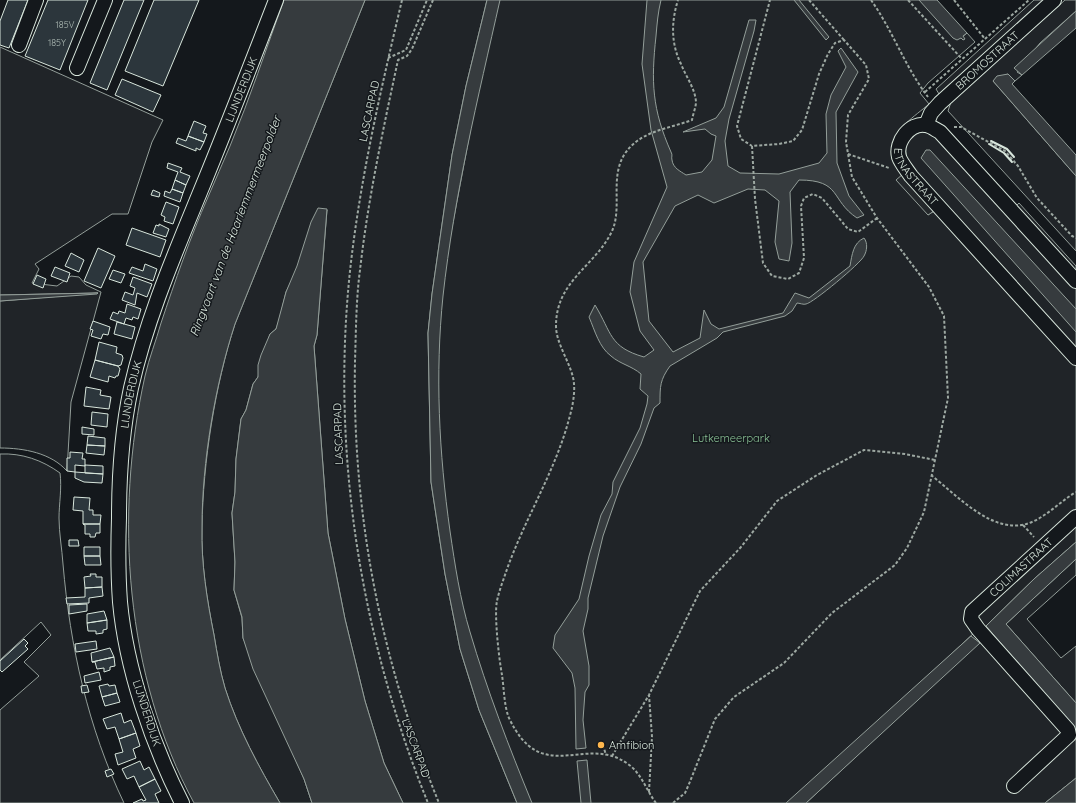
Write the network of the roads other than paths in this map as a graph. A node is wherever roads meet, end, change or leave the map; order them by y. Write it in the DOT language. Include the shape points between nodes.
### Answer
graph roads {
  1 [pos="36,0"];
  2 [pos="105,0"];
  3 [pos="276,0"];
  4 [pos="1054,0"];
  5 [pos="19,45"];
  6 [pos="77,68"];
  7 [pos="926,125"];
  8 [pos="1076,281"];
  9 [pos="1076,358"];
  10 [pos="1076,517"];
  11 [pos="1014,786"];
  12 [pos="182,803"];
  1 -- 5 [label="street"];
  2 -- 6 [label="street"];
  3 -- 12 [label="street, LIJNDERDIJK" via="167,273 140,353 124,432 119,492 120,603 135,677 149,722"];
  4 -- 7 [label="street, BROMOSTRAAT" via="940,103 931,113"];
  7 -- 8 [label="street" via="948,139"];
  7 -- 9 [label="street, ETNASTRAAT" via="916,127 902,138 899,159 911,176"];
  10 -- 11 [label="street, COLIMASTRAAT" via="972,612 971,619 978,629 1068,730 1069,735"];
}
